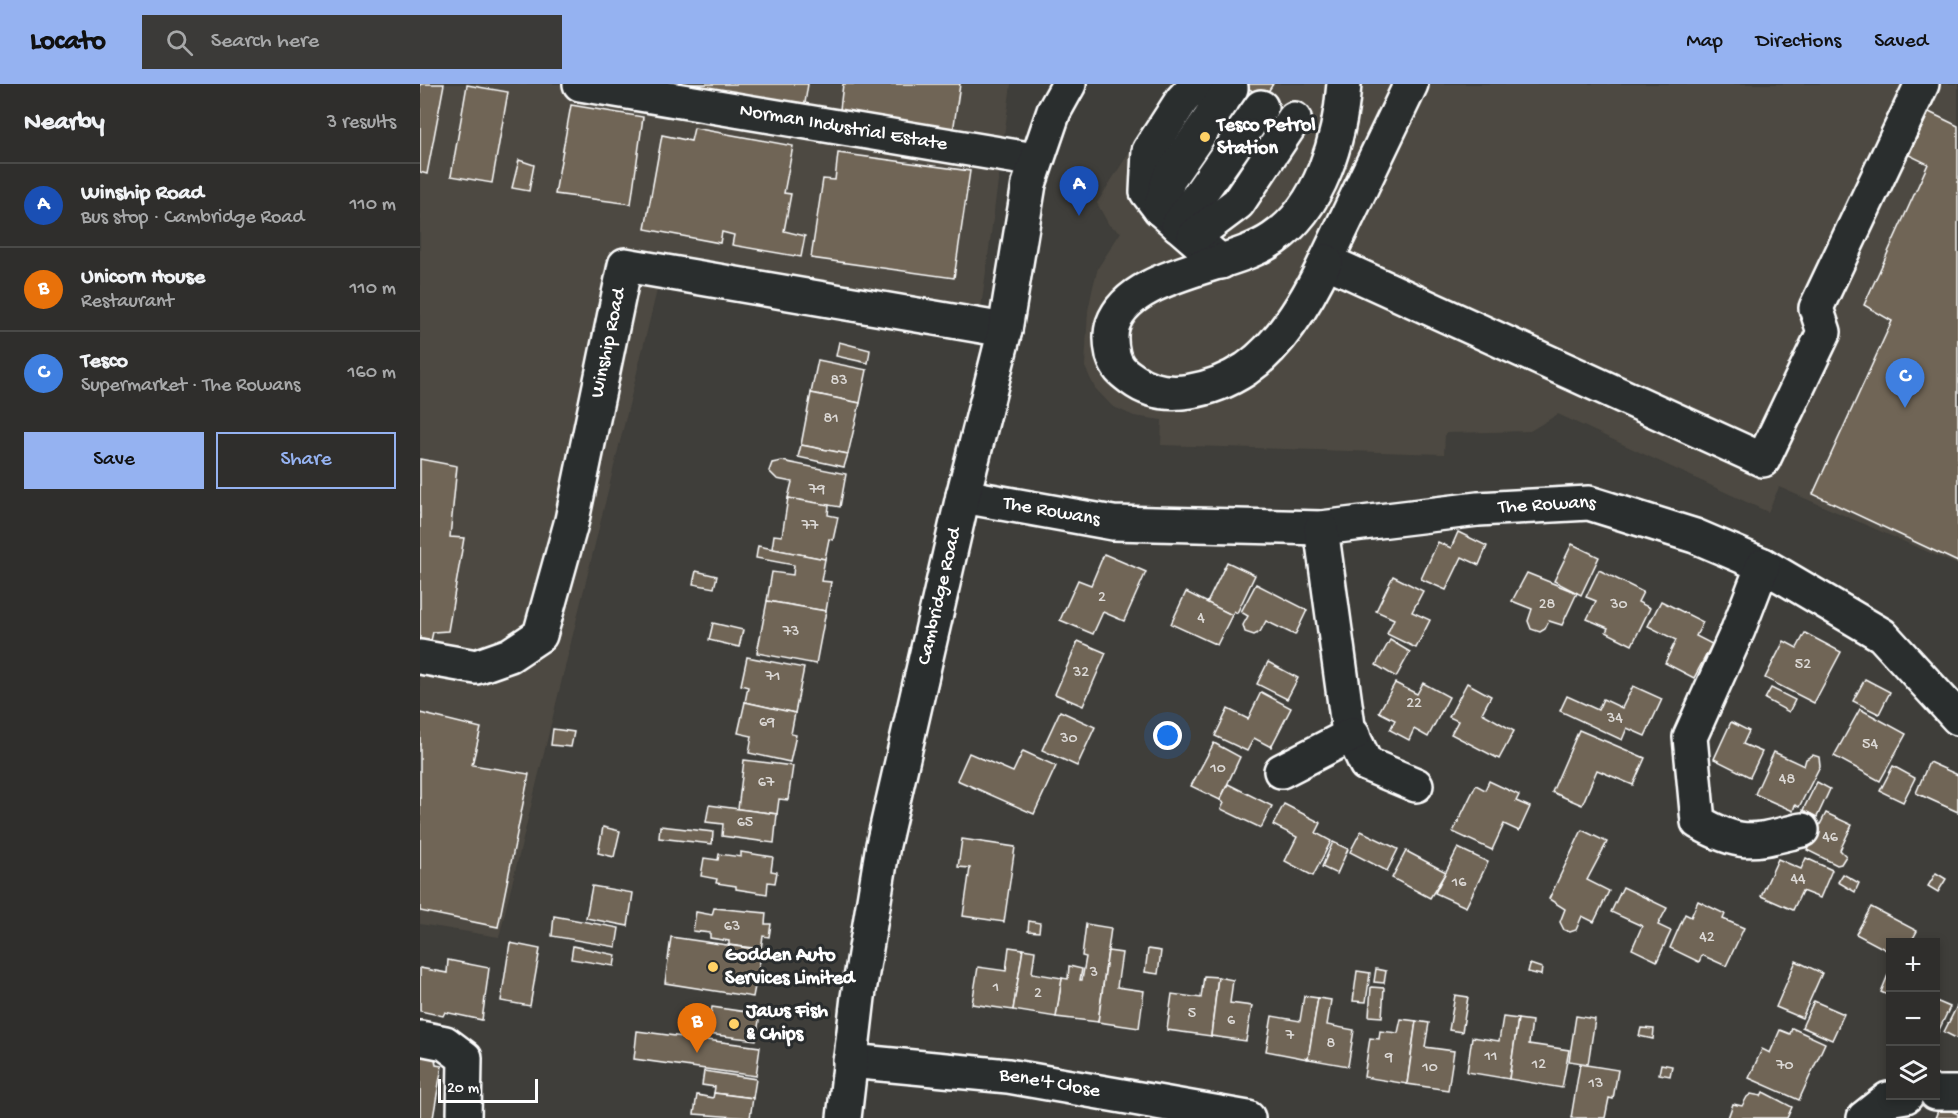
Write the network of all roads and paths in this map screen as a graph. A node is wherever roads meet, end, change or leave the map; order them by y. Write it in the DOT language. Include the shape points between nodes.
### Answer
graph roads {
  1 [pos="580,84"];
  2 [pos="1069,84"];
  3 [pos="1197,84"];
  4 [pos="1344,84"];
  5 [pos="1411,84"];
  6 [pos="1922,84"];
  7 [pos="1228,86"];
  8 [pos="1261,106"];
  9 [pos="1294,119"];
  10 [pos="1339,133"];
  11 [pos="1035,160"];
  12 [pos="1177,224"];
  13 [pos="1221,262"];
  14 [pos="1311,278"];
  15 [pos="1005,330"];
  16 [pos="963,496"];
  17 [pos="1321,528"];
  18 [pos="1763,565"];
  19 [pos="420,657"];
  20 [pos="1958,718"];
  21 [pos="1353,735"];
  22 [pos="1281,771"];
  23 [pos="1416,785"];
  24 [pos="1803,830"];
  25 [pos="420,1038"];
  26 [pos="850,1061"];
  27 [pos="1940,1093"];
  28 [pos="1958,1093"];
  29 [pos="1887,1100"];
  30 [pos="464,1118"];
  31 [pos="843,1118"];
  32 [pos="1248,1118"];
  33 [pos="1864,1118"];
  1 -- 11 [label="street, Norman Industrial Estate"];
  2 -- 11 [label="street, Cambridge Road"];
  3 -- 12 [label="street" via="1149,151 1147,192"];
  4 -- 10 [label="street"];
  5 -- 14 [label="street"];
  6 -- 14 [label="street" via="1816,308 1824,332 1763,460"];
  7 -- 8 [label="street"];
  7 -- 12 [label="street" via="1169,178"];
  8 -- 9 [label="street"];
  8 -- 12 [label="street"];
  9 -- 10 [label="street"];
  9 -- 12 [label="street" via="1238,203"];
  10 -- 13 [label="street" via="1302,213 1273,240"];
  11 -- 15 [label="street, Cambridge Road"];
  12 -- 13 [label="street"];
  13 -- 14 [label="street" via="1156,282 1126,304 1113,324 1111,346 1117,368 1142,387 1172,393 1202,389 1215,373 1246,369 1286,328"];
  15 -- 16 [label="street, Cambridge Road"];
  15 -- 19 [label="street, Winship Road" via="626,265 572,520 540,636 510,655 476,667"];
  16 -- 17 [label="street, The Rowans" via="1113,523"];
  16 -- 26 [label="street, Cambridge Road" via="883,845"];
  17 -- 18 [label="street, The Rowans" via="1478,509 1588,503 1695,536"];
  17 -- 21 [label="street" via="1348,726"];
  18 -- 20 [label="street, The Rowans" via="1882,635"];
  18 -- 24 [label="street" via="1690,737 1698,822 1727,838 1751,842"];
  21 -- 22 [label="street"];
  21 -- 23 [label="street" via="1366,764"];
  25 -- 30 [label="street" via="445,1043 465,1058"];
  26 -- 31 [label="street, Cambridge Road"];
  26 -- 32 [label="street, Bene't Close" via="1008,1076"];
  27 -- 28 [label="street"];
  29 -- 33 [label="street"];
}
